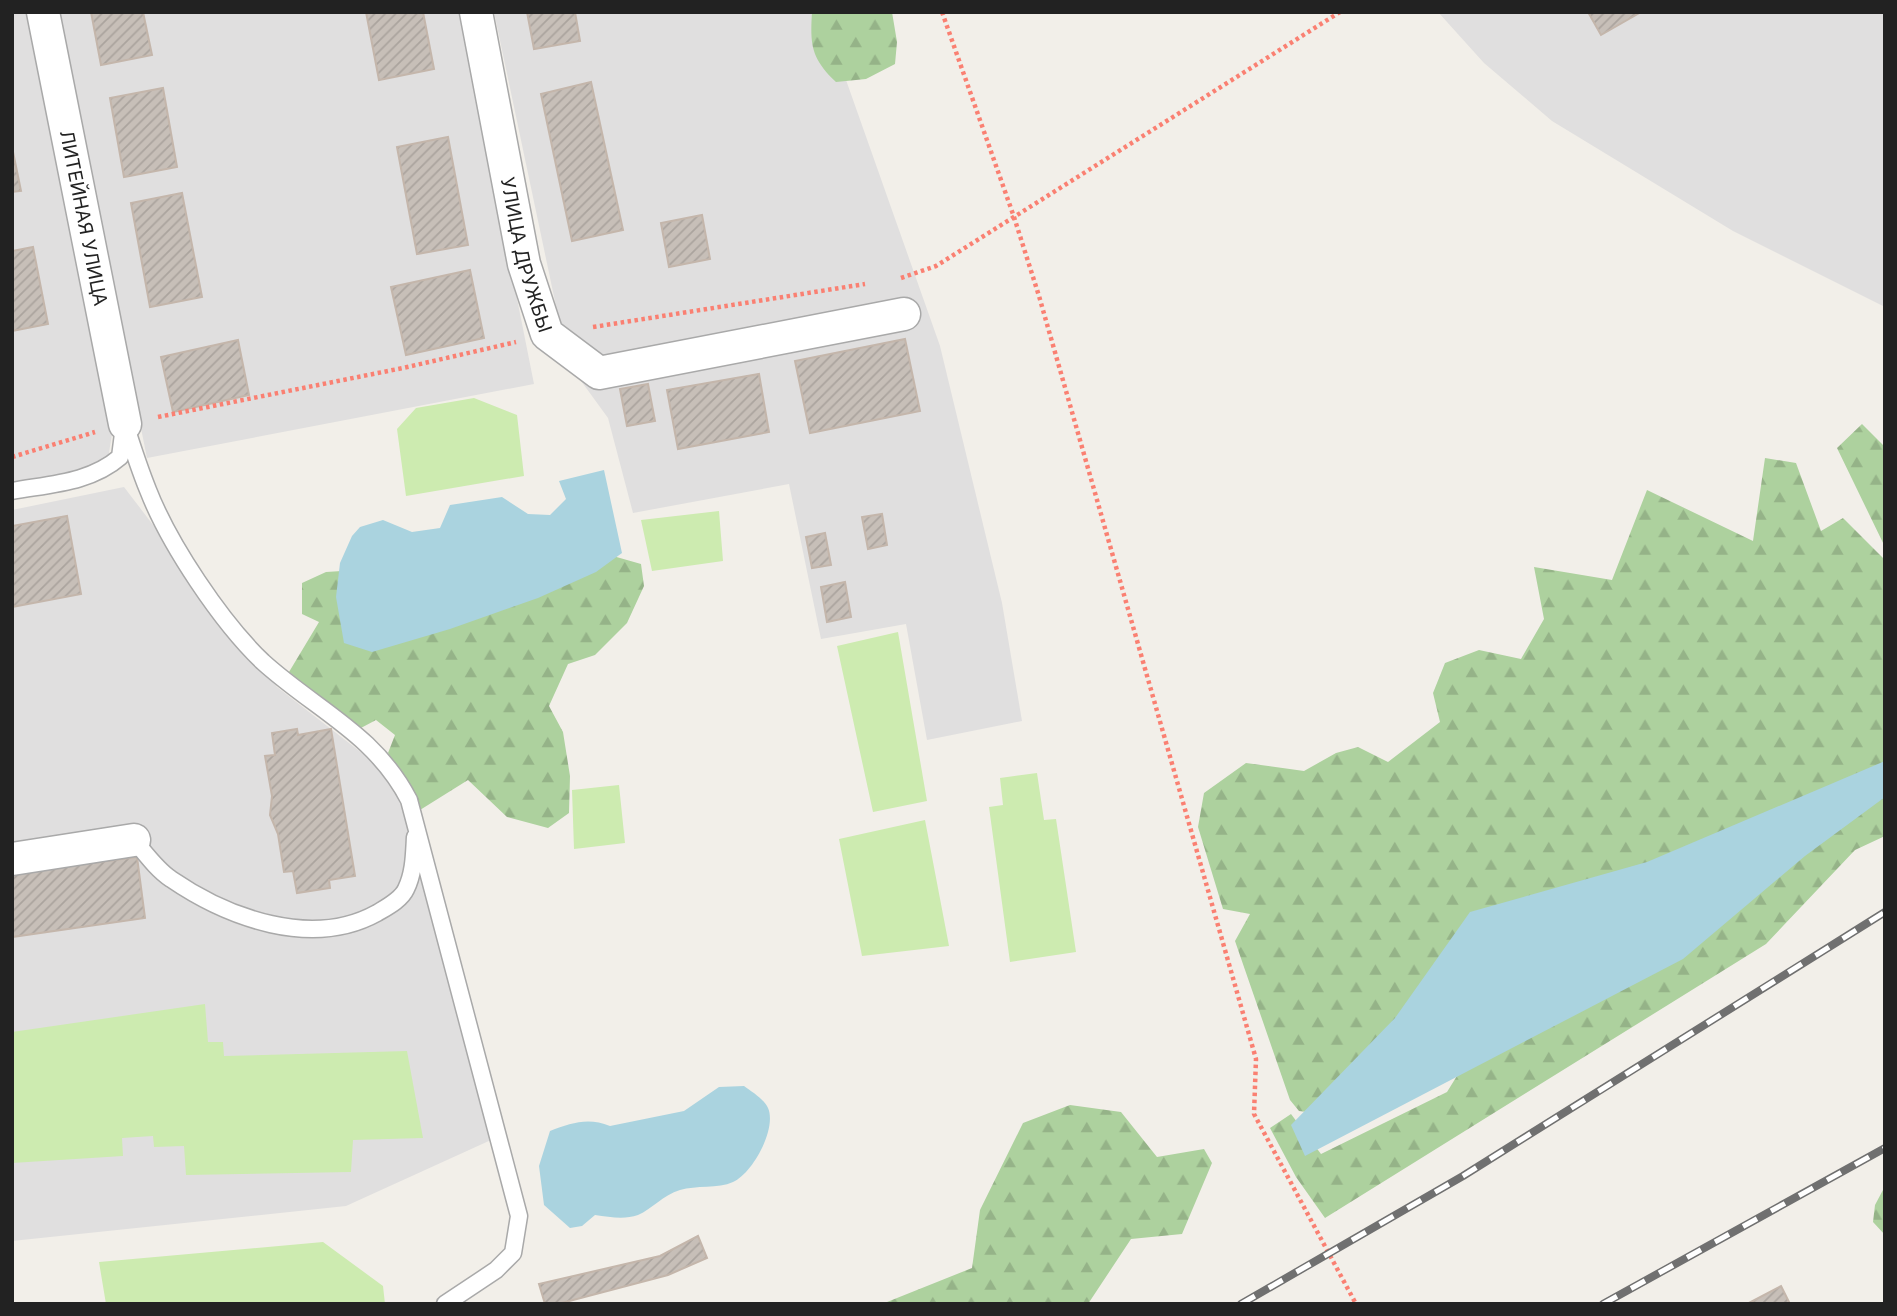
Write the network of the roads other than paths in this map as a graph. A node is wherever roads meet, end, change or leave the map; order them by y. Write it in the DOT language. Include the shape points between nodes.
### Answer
graph roads {
  1 [pos="43,12"];
  2 [pos="476,12"];
  3 [pos="904,314"];
  4 [pos="125,424"];
  5 [pos="12,491"];
  6 [pos="416,828"];
  7 [pos="134,840"];
  8 [pos="12,859"];
  9 [pos="445,1304"];
  1 -- 4 [label="street, ЛИТЕЙНАЯ УЛИЦА"];
  2 -- 3 [label="street, УЛИЦА ДРУЖБЫ" via="524,264 547,334 599,373"];
  4 -- 5 [label="lane" via="120,457 108,468 83,478"];
  4 -- 6 [label="lane" via="148,492 208,595 263,661 375,750 410,800"];
  6 -- 7 [label="lane" via="405,891 364,920 336,928 289,928 212,902 169,878"];
  6 -- 9 [label="lane" via="519,1216 513,1254"];
  7 -- 8 [label="street"];
}
